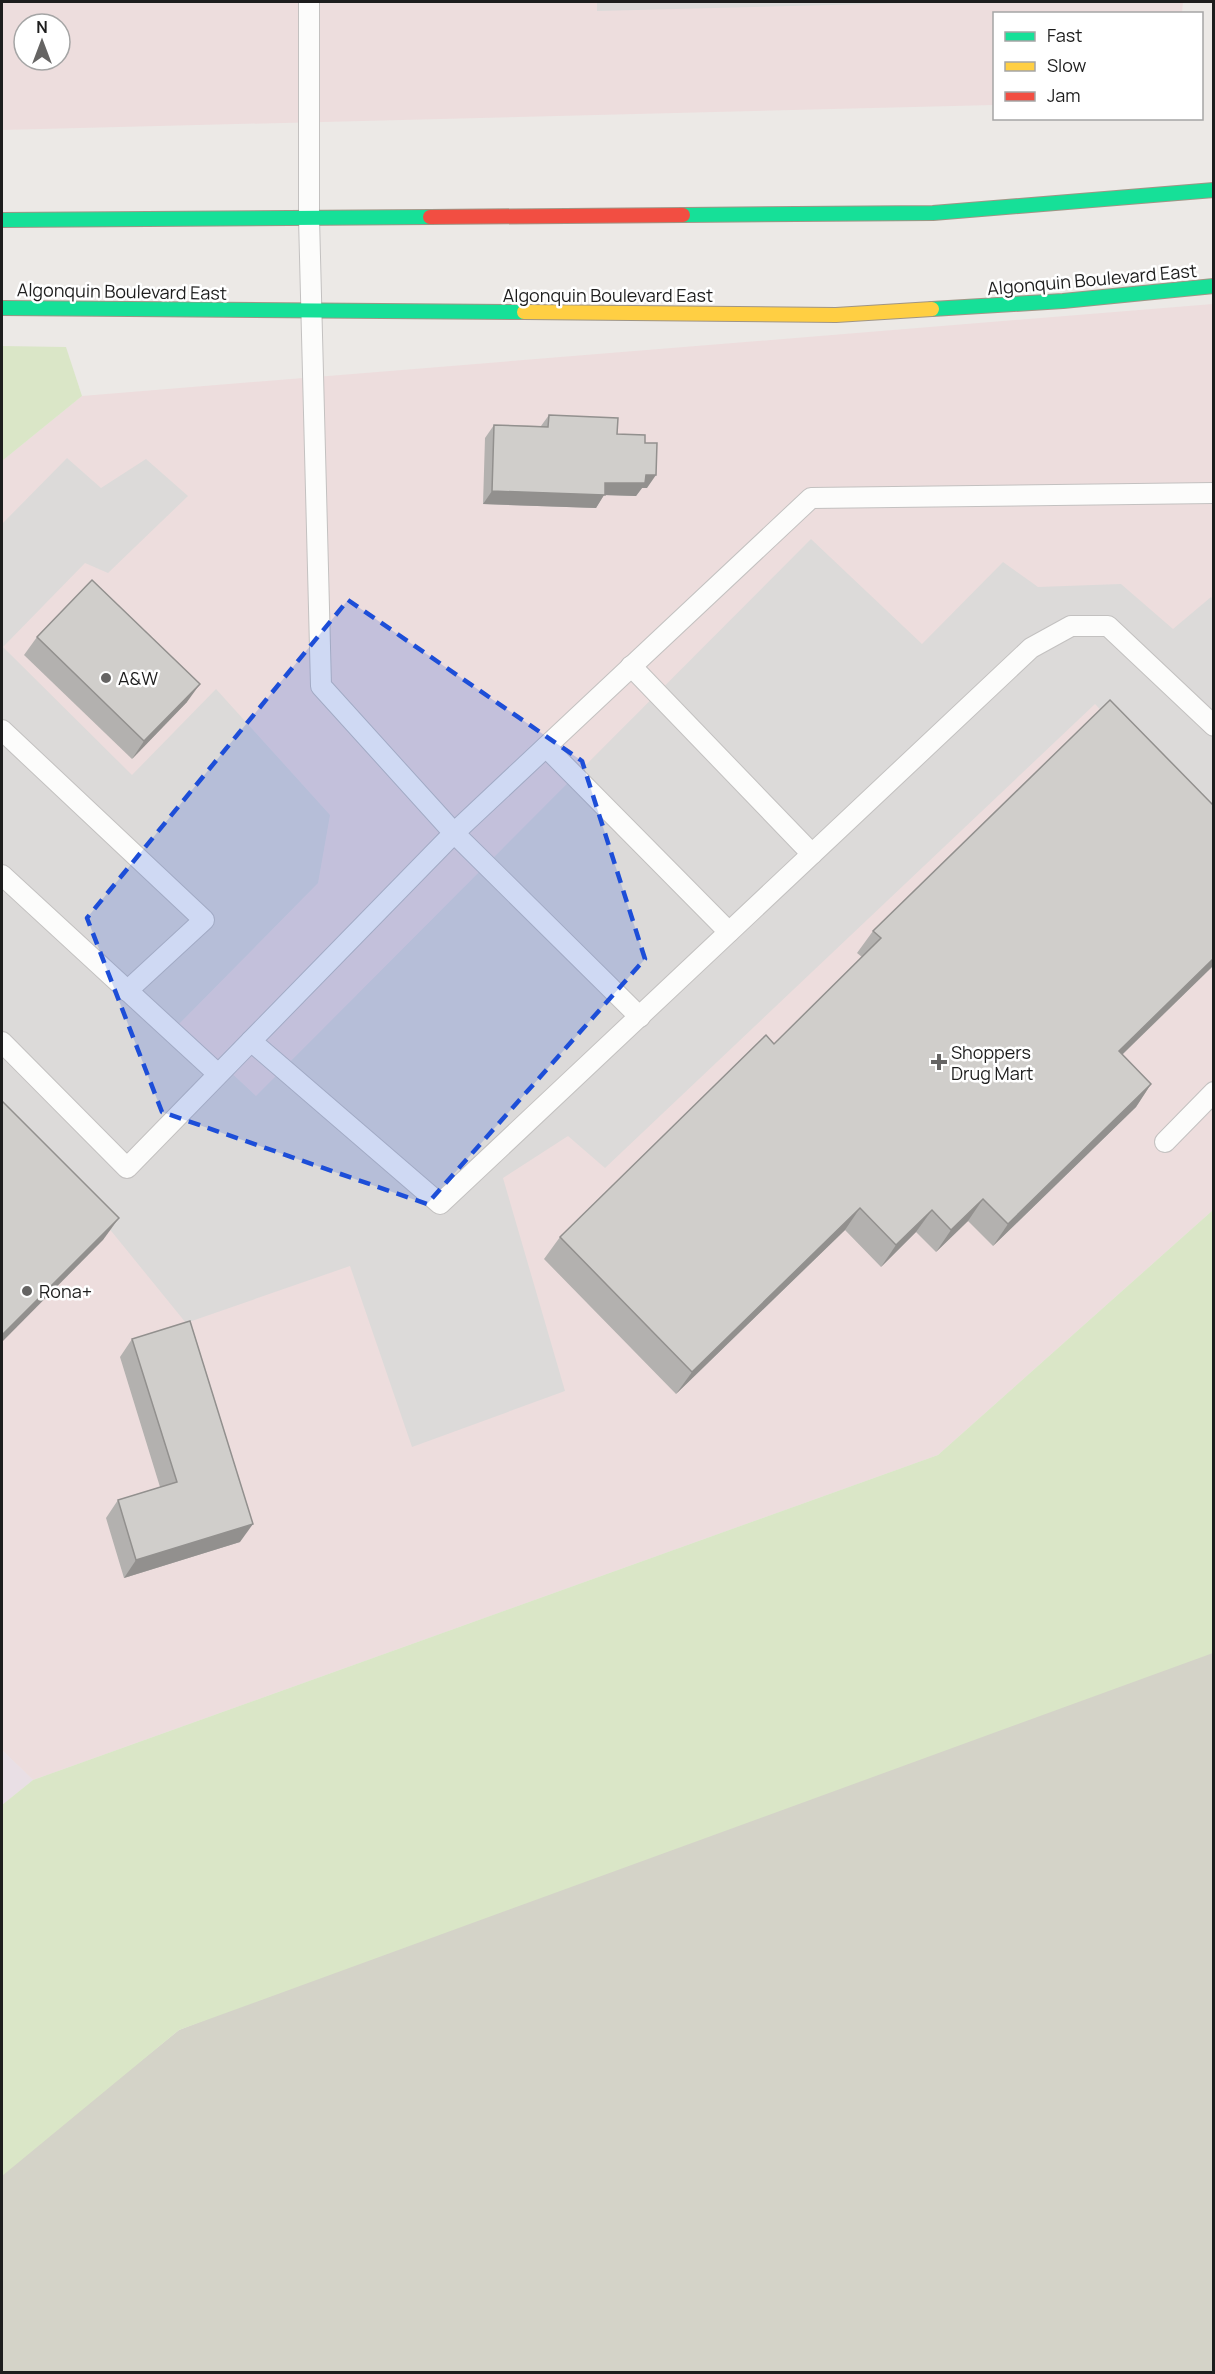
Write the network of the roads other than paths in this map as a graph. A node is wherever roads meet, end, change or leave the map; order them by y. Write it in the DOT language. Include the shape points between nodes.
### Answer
graph roads {
  1 [pos="309,2"];
  2 [pos="1214,190"];
  3 [pos="309,218"];
  4 [pos="2,220"];
  5 [pos="1214,286"];
  6 [pos="2,308"];
  7 [pos="312,311"];
  8 [pos="1214,494"];
  9 [pos="631,666"];
  10 [pos="1214,726"];
  11 [pos="2,730"];
  12 [pos="546,747"];
  13 [pos="454,833"];
  14 [pos="812,854"];
  15 [pos="2,875"];
  16 [pos="729,932"];
  17 [pos="127,991"];
  18 [pos="640,1017"];
  19 [pos="251,1041"];
  20 [pos="2,1042"];
  21 [pos="218,1074"];
  22 [pos="1214,1092"];
  23 [pos="1165,1142"];
  1 -- 3 [label="lane"];
  2 -- 3 [label="main road" via="933,213"];
  3 -- 4 [label="main road"];
  3 -- 7 [label="lane"];
  5 -- 7 [label="main road, Algonquin Boulevard East" via="1063,301 836,315"];
  6 -- 7 [label="main road, Algonquin Boulevard East"];
  7 -- 13 [label="lane" via="321,686"];
  8 -- 9 [label="lane" via="811,498"];
  9 -- 12 [label="lane"];
  9 -- 14 [label="lane"];
  10 -- 14 [label="lane" via="1108,626 1071,626 1030,648"];
  11 -- 17 [label="lane" via="204,920"];
  12 -- 13 [label="lane"];
  12 -- 16 [label="lane"];
  13 -- 18 [label="lane"];
  13 -- 19 [label="lane"];
  14 -- 16 [label="lane"];
  15 -- 17 [label="lane"];
  16 -- 18 [label="lane"];
  17 -- 21 [label="lane"];
  18 -- 19 [label="lane" via="441,1204"];
  19 -- 21 [label="lane"];
  20 -- 21 [label="lane" via="127,1168"];
  22 -- 23 [label="lane"];
}
